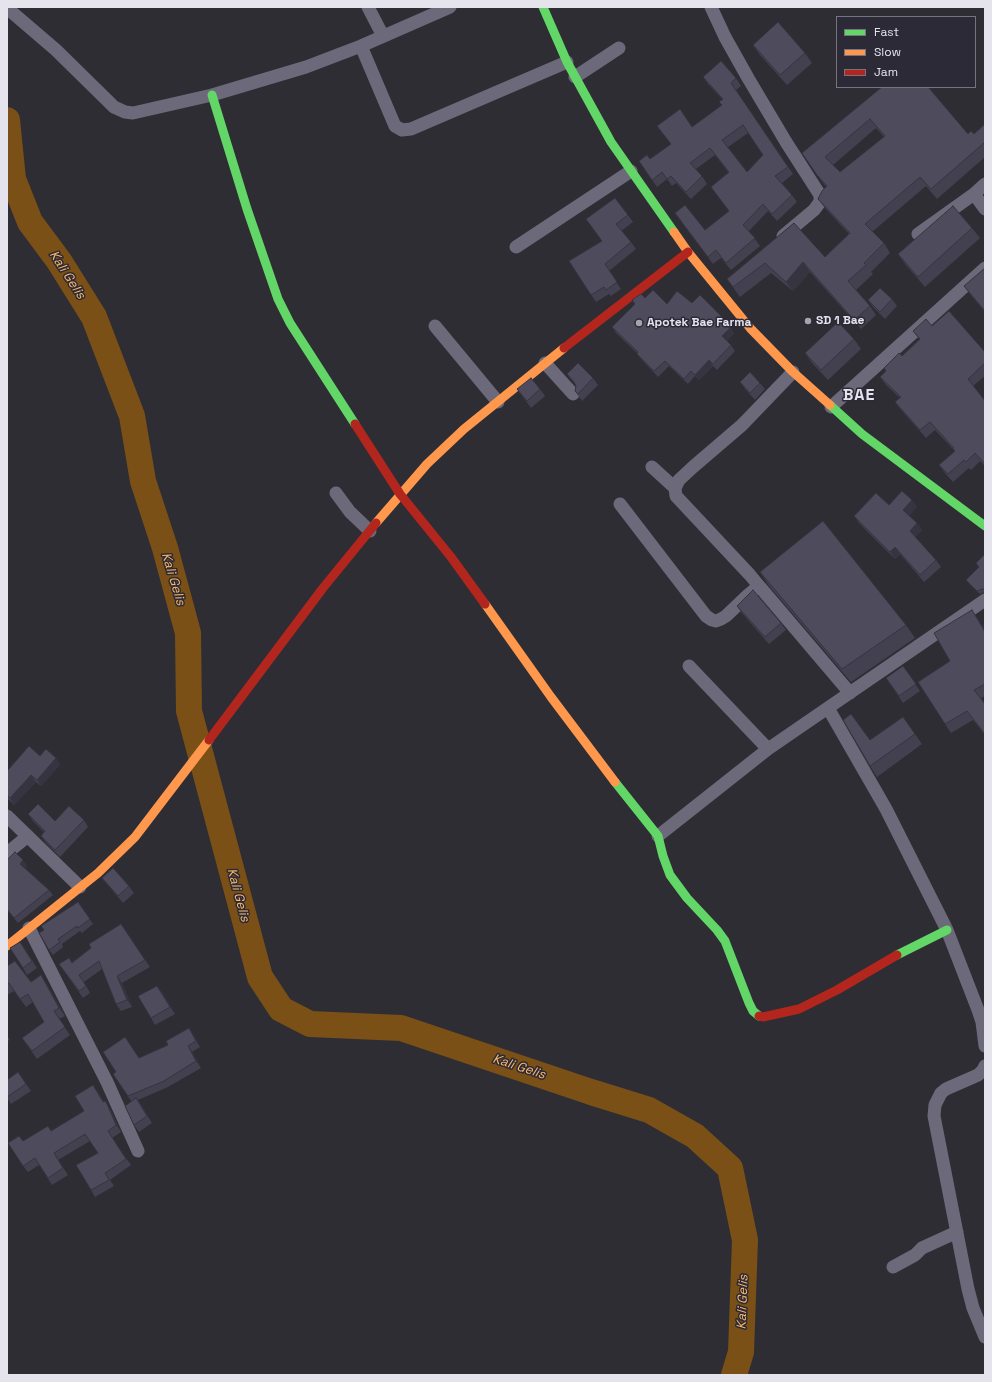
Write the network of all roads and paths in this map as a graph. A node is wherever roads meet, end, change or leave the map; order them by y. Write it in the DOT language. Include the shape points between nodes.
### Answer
graph roads {
  1 [pos="368,7"];
  2 [pos="543,7"];
  3 [pos="711,7"];
  4 [pos="7,8"];
  5 [pos="444,8"];
  6 [pos="383,36"];
  7 [pos="361,46"];
  8 [pos="620,48"];
  9 [pos="567,62"];
  10 [pos="575,77"];
  11 [pos="212,94"];
  12 [pos="810,151"];
  13 [pos="798,161"];
  14 [pos="631,171"];
  15 [pos="985,184"];
  16 [pos="974,194"];
  17 [pos="985,208"];
  18 [pos="918,234"];
  19 [pos="773,245"];
  20 [pos="516,247"];
  21 [pos="688,252"];
  22 [pos="985,268"];
  23 [pos="731,280"];
  24 [pos="719,290"];
  25 [pos="435,326"];
  26 [pos="545,363"];
  27 [pos="793,372"];
  28 [pos="573,394"];
  29 [pos="498,402"];
  30 [pos="831,407"];
  31 [pos="652,467"];
  32 [pos="675,488"];
  33 [pos="336,493"];
  34 [pos="400,494"];
  35 [pos="620,504"];
  36 [pos="985,526"];
  37 [pos="370,531"];
  38 [pos="758,586"];
  39 [pos="985,600"];
  40 [pos="689,666"];
  41 [pos="850,693"];
  42 [pos="828,708"];
  43 [pos="768,749"];
  44 [pos="7,816"];
  45 [pos="28,836"];
  46 [pos="658,836"];
  47 [pos="7,853"];
  48 [pos="80,887"];
  49 [pos="29,928"];
  50 [pos="948,930"];
  51 [pos="7,946"];
  52 [pos="985,1046"];
  53 [pos="984,1069"];
  54 [pos="138,1150"];
  55 [pos="957,1232"];
  56 [pos="893,1267"];
  57 [pos="985,1337"];
  1 -- 6 [label="street"];
  2 -- 9 [label="street"];
  3 -- 13 [label="street" via="748,78"];
  4 -- 11 [label="street" via="56,50 110,104 122,111 139,113"];
  5 -- 6 [label="street"];
  6 -- 7 [label="street"];
  7 -- 9 [label="street" via="395,126 402,130 411,129"];
  7 -- 11 [label="street" via="306,67"];
  8 -- 10 [label="street"];
  9 -- 10 [label="street"];
  10 -- 14 [label="street" via="611,142"];
  11 -- 34 [label="street" via="278,299 290,323"];
  12 -- 13 [label="street"];
  13 -- 19 [label="street" via="820,195 820,202"];
  14 -- 20 [label="street"];
  14 -- 21 [label="street"];
  15 -- 16 [label="street"];
  16 -- 17 [label="street"];
  16 -- 18 [label="street"];
  21 -- 24 [label="street"];
  21 -- 26 [label="street"];
  22 -- 30 [label="street"];
  23 -- 24 [label="street"];
  24 -- 27 [label="street" via="750,328"];
  25 -- 29 [label="street"];
  26 -- 28 [label="street"];
  26 -- 29 [label="street"];
  27 -- 30 [label="street"];
  27 -- 32 [label="street" via="742,425 679,480"];
  29 -- 34 [label="street" via="464,429"];
  30 -- 36 [label="street" via="907,469"];
  31 -- 32 [label="street"];
  32 -- 38 [label="street" via="676,496"];
  33 -- 37 [label="street" via="350,512"];
  34 -- 37 [label="street"];
  34 -- 46 [label="street" via="451,557 592,752"];
  35 -- 38 [label="street" via="700,610 712,620 716,621 726,616"];
  37 -- 48 [label="street" via="135,837 116,857"];
  38 -- 41 [label="street" via="764,589"];
  39 -- 41 [label="street"];
  40 -- 43 [label="street"];
  41 -- 42 [label="street"];
  42 -- 43 [label="street"];
  42 -- 50 [label="street" via="886,809"];
  43 -- 46 [label="street"];
  44 -- 45 [label="street"];
  45 -- 47 [label="street"];
  45 -- 48 [label="street"];
  46 -- 50 [label="street" via="670,875 725,941 749,1003 759,1016 799,1009"];
  48 -- 49 [label="street"];
  49 -- 51 [label="street"];
  49 -- 54 [label="street" via="107,1082"];
  50 -- 52 [label="street" via="980,1016"];
  53 -- 55 [label="street" via="978,1075 946,1089 935,1105 936,1129"];
  55 -- 56 [label="street" via="922,1248 915,1255"];
  55 -- 57 [label="street" via="973,1308"];
}
